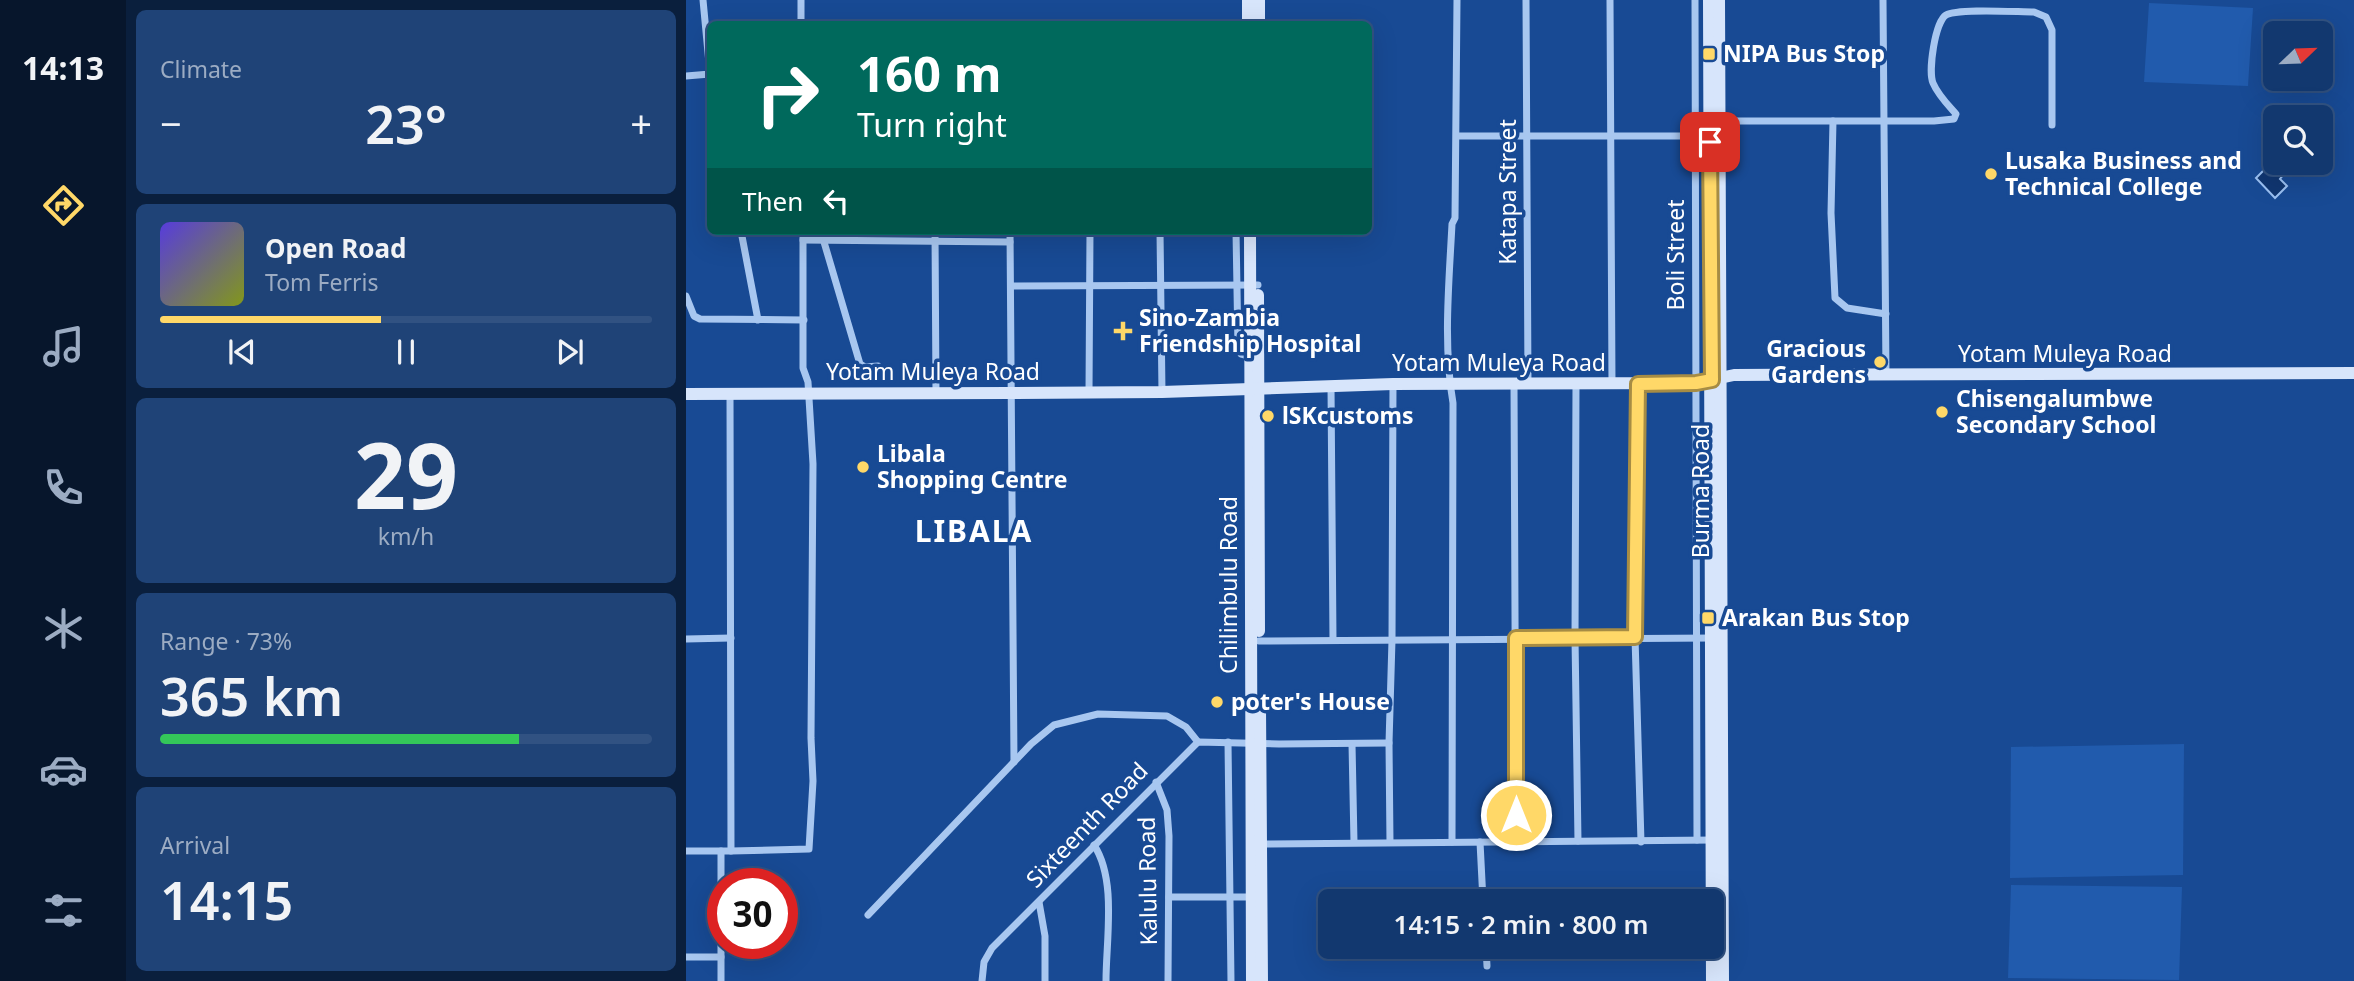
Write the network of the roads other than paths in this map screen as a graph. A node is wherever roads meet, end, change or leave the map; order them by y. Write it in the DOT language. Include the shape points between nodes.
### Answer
graph roads {
  1 [pos="703,0"];
  2 [pos="801,0"];
  3 [pos="1248,0"];
  4 [pos="1259,0"];
  5 [pos="1457,0"];
  6 [pos="1526,0"];
  7 [pos="1610,0"];
  8 [pos="1695,0"];
  9 [pos="1709,0"];
  10 [pos="1719,0"];
  11 [pos="1883,0"];
  12 [pos="801,21"];
  13 [pos="1248,21"];
  14 [pos="1259,21"];
  15 [pos="707,32"];
  16 [pos="707,74"];
  17 [pos="686,76"];
  18 [pos="1714,121"];
  19 [pos="1833,121"];
  20 [pos="1884,121"];
  21 [pos="2052,125"];
  22 [pos="1695,135"];
  23 [pos="1457,136"];
  24 [pos="1527,136"];
  25 [pos="1611,136"];
  26 [pos="1710,136"];
  27 [pos="742,235"];
  28 [pos="803,235"];
  29 [pos="935,235"];
  30 [pos="1010,235"];
  31 [pos="1090,235"];
  32 [pos="1160,235"];
  33 [pos="1237,235"];
  34 [pos="1250,235"];
  35 [pos="1257,235"];
  36 [pos="803,240"];
  37 [pos="936,240"];
  38 [pos="824,242"];
  39 [pos="1010,243"];
  40 [pos="1160,285"];
  41 [pos="1248,285"];
  42 [pos="1011,286"];
  43 [pos="1090,286"];
  44 [pos="686,296"];
  45 [pos="1886,314"];
  46 [pos="758,320"];
  47 [pos="804,320"];
  48 [pos="878,366"];
  49 [pos="2354,373"];
  50 [pos="1886,376"];
  51 [pos="1717,379"];
  52 [pos="1696,383"];
  53 [pos="1392,384"];
  54 [pos="1449,384"];
  55 [pos="1514,384"];
  56 [pos="1528,384"];
  57 [pos="1576,384"];
  58 [pos="1612,384"];
  59 [pos="1638,384"];
  60 [pos="1331,385"];
  61 [pos="1254,388"];
  62 [pos="1162,391"];
  63 [pos="1090,392"];
  64 [pos="730,393"];
  65 [pos="808,393"];
  66 [pos="1011,393"];
  67 [pos="686,394"];
  68 [pos="936,394"];
  69 [pos="1635,637"];
  70 [pos="1697,637"];
  71 [pos="731,638"];
  72 [pos="1453,638"];
  73 [pos="1516,638"];
  74 [pos="1575,638"];
  75 [pos="1717,638"];
  76 [pos="686,639"];
  77 [pos="1332,640"];
  78 [pos="1392,640"];
  79 [pos="1259,641"];
  80 [pos="1198,742"];
  81 [pos="1228,742"];
  82 [pos="1255,742"];
  83 [pos="1389,743"];
  84 [pos="1352,744"];
  85 [pos="1014,762"];
  86 [pos="1156,782"];
  87 [pos="1698,840"];
  88 [pos="1717,840"];
  89 [pos="1578,841"];
  90 [pos="1353,842"];
  91 [pos="1390,842"];
  92 [pos="1452,842"];
  93 [pos="1480,842"];
  94 [pos="1516,842"];
  95 [pos="1641,842"];
  96 [pos="1261,844"];
  97 [pos="1094,845"];
  98 [pos="686,851"];
  99 [pos="721,851"];
  100 [pos="732,851"];
  101 [pos="721,868"];
  102 [pos="1482,889"];
  103 [pos="1169,897"];
  104 [pos="1231,897"];
  105 [pos="1252,897"];
  106 [pos="1039,902"];
  107 [pos="868,915"];
  108 [pos="686,957"];
  109 [pos="707,957"];
  110 [pos="721,959"];
  111 [pos="1487,959"];
  112 [pos="1487,966"];
  113 [pos="721,981"];
  114 [pos="982,981"];
  115 [pos="1045,981"];
  116 [pos="1106,981"];
  117 [pos="1168,981"];
  118 [pos="1231,981"];
  119 [pos="1252,981"];
  120 [pos="1262,981"];
  121 [pos="1712,981"];
  122 [pos="1723,981"];
  1 -- 15 [label="street"];
  2 -- 12 [label="street"];
  3 -- 13 [label="main road"];
  4 -- 14 [label="main road"];
  5 -- 23 [label="street"];
  6 -- 24 [label="street, Katapa Street"];
  7 -- 25 [label="street"];
  8 -- 22 [label="street, Boli Street"];
  9 -- 18 [label="main road, Burma Road"];
  10 -- 18 [label="main road, Burma Road"];
  11 -- 20 [label="street"];
  16 -- 17 [label="street"];
  18 -- 19 [label="street"];
  18 -- 26 [label="main road, Burma Road"];
  18 -- 51 [label="main road, Burma Road"];
  19 -- 20 [label="street"];
  19 -- 45 [label="street" via="1835,298 1847,307"];
  20 -- 21 [label="street" via="1955,117 1930,75 1938,25 1947,15 2034,12 2046,17 2052,30"];
  20 -- 45 [label="street"];
  22 -- 25 [label="street"];
  22 -- 26 [label="street"];
  22 -- 52 [label="street, Boli Street"];
  23 -- 24 [label="street"];
  23 -- 54 [label="street"];
  24 -- 25 [label="street"];
  24 -- 56 [label="street, Katapa Street"];
  25 -- 58 [label="street"];
  26 -- 51 [label="main road, Burma Road"];
  27 -- 46 [label="street"];
  28 -- 36 [label="street"];
  29 -- 37 [label="street"];
  30 -- 39 [label="street"];
  31 -- 43 [label="street"];
  32 -- 40 [label="street"];
  33 -- 41 [label="street"];
  34 -- 41 [label="main road, Chilimbulu Road"];
  35 -- 41 [label="main road, Chilimbulu Road"];
  36 -- 38 [label="street"];
  36 -- 47 [label="street"];
  37 -- 38 [label="street"];
  37 -- 39 [label="street"];
  37 -- 68 [label="street"];
  38 -- 48 [label="street" via="860,364"];
  39 -- 42 [label="street"];
  40 -- 41 [label="street"];
  40 -- 43 [label="street"];
  40 -- 62 [label="street"];
  41 -- 61 [label="main road, Chilimbulu Road"];
  41 -- 61 [label="main road, Chilimbulu Road"];
  42 -- 43 [label="street"];
  42 -- 66 [label="street"];
  43 -- 63 [label="street"];
  44 -- 46 [label="street" via="700,320"];
  45 -- 50 [label="street"];
  46 -- 47 [label="street"];
  47 -- 65 [label="street" via="803,368"];
  49 -- 50 [label="main road, Yotam Muleya Road"];
  50 -- 51 [label="main road, Yotam Muleya Road" via="1734,375"];
  51 -- 52 [label="main road, Yotam Muleya Road"];
  51 -- 75 [label="main road, Burma Road"];
  52 -- 59 [label="main road, Yotam Muleya Road"];
  52 -- 70 [label="street, Boli Street"];
  53 -- 54 [label="main road, Yotam Muleya Road"];
  53 -- 60 [label="main road, Yotam Muleya Road"];
  53 -- 78 [label="street"];
  54 -- 55 [label="main road, Yotam Muleya Road"];
  54 -- 72 [label="street" via="1453,403"];
  55 -- 56 [label="main road, Yotam Muleya Road"];
  55 -- 73 [label="street"];
  56 -- 57 [label="main road, Yotam Muleya Road"];
  57 -- 58 [label="main road, Yotam Muleya Road"];
  57 -- 74 [label="street"];
  58 -- 59 [label="main road, Yotam Muleya Road"];
  59 -- 69 [label="street"];
  60 -- 61 [label="main road, Yotam Muleya Road"];
  60 -- 77 [label="street"];
  61 -- 62 [label="main road, Yotam Muleya Road"];
  61 -- 79 [label="main road, Chilimbulu Road"];
  61 -- 82 [label="main road, Chilimbulu Road"];
  62 -- 63 [label="main road, Yotam Muleya Road"];
  63 -- 66 [label="main road, Yotam Muleya Road"];
  64 -- 65 [label="main road, Yotam Muleya Road"];
  64 -- 67 [label="main road, Yotam Muleya Road"];
  64 -- 71 [label="street"];
  65 -- 68 [label="main road, Yotam Muleya Road"];
  65 -- 100 [label="street" via="813,464 809,849"];
  66 -- 68 [label="main road, Yotam Muleya Road"];
  66 -- 85 [label="street"];
  69 -- 70 [label="street"];
  69 -- 74 [label="street"];
  69 -- 95 [label="street"];
  70 -- 75 [label="street"];
  70 -- 87 [label="street, Boli Street"];
  71 -- 76 [label="street"];
  71 -- 100 [label="street"];
  72 -- 73 [label="street"];
  72 -- 78 [label="street"];
  72 -- 92 [label="street"];
  73 -- 74 [label="street"];
  73 -- 94 [label="street"];
  74 -- 89 [label="street"];
  75 -- 88 [label="main road, Burma Road"];
  77 -- 78 [label="street"];
  77 -- 79 [label="street"];
  78 -- 83 [label="street"];
  79 -- 82 [label="main road, Chilimbulu Road"];
  80 -- 81 [label="street"];
  80 -- 85 [label="street" via="1186,727 1167,716 1098,714 1054,725"];
  80 -- 86 [label="street, Sixteenth Road"];
  81 -- 82 [label="street"];
  81 -- 104 [label="street"];
  82 -- 84 [label="street"];
  82 -- 96 [label="main road, Chilimbulu Road"];
  82 -- 105 [label="main road, Chilimbulu Road"];
  83 -- 84 [label="street"];
  83 -- 91 [label="street"];
  84 -- 90 [label="street"];
  85 -- 107 [label="street"];
  86 -- 97 [label="street, Sixteenth Road"];
  86 -- 103 [label="street, Kalulu Road" via="1167,810"];
  87 -- 88 [label="street"];
  87 -- 95 [label="street"];
  88 -- 121 [label="main road, Burma Road"];
  88 -- 122 [label="main road, Burma Road"];
  89 -- 94 [label="street"];
  89 -- 95 [label="street"];
  90 -- 91 [label="street"];
  90 -- 96 [label="street"];
  91 -- 92 [label="street"];
  92 -- 93 [label="street"];
  93 -- 94 [label="street"];
  93 -- 102 [label="street"];
  96 -- 120 [label="main road, Chilimbulu Road"];
  97 -- 106 [label="street, Sixteenth Road"];
  97 -- 116 [label="street" via="1107,882"];
  98 -- 99 [label="street"];
  99 -- 100 [label="street"];
  99 -- 101 [label="street"];
  103 -- 104 [label="street"];
  103 -- 117 [label="street, Kalulu Road"];
  104 -- 105 [label="street"];
  104 -- 118 [label="street"];
  105 -- 119 [label="main road, Chilimbulu Road"];
  106 -- 114 [label="street, Sixteenth Road" via="992,948 984,962"];
  106 -- 115 [label="street"];
  108 -- 109 [label="street"];
  110 -- 113 [label="street"];
  111 -- 112 [label="street"];
}
